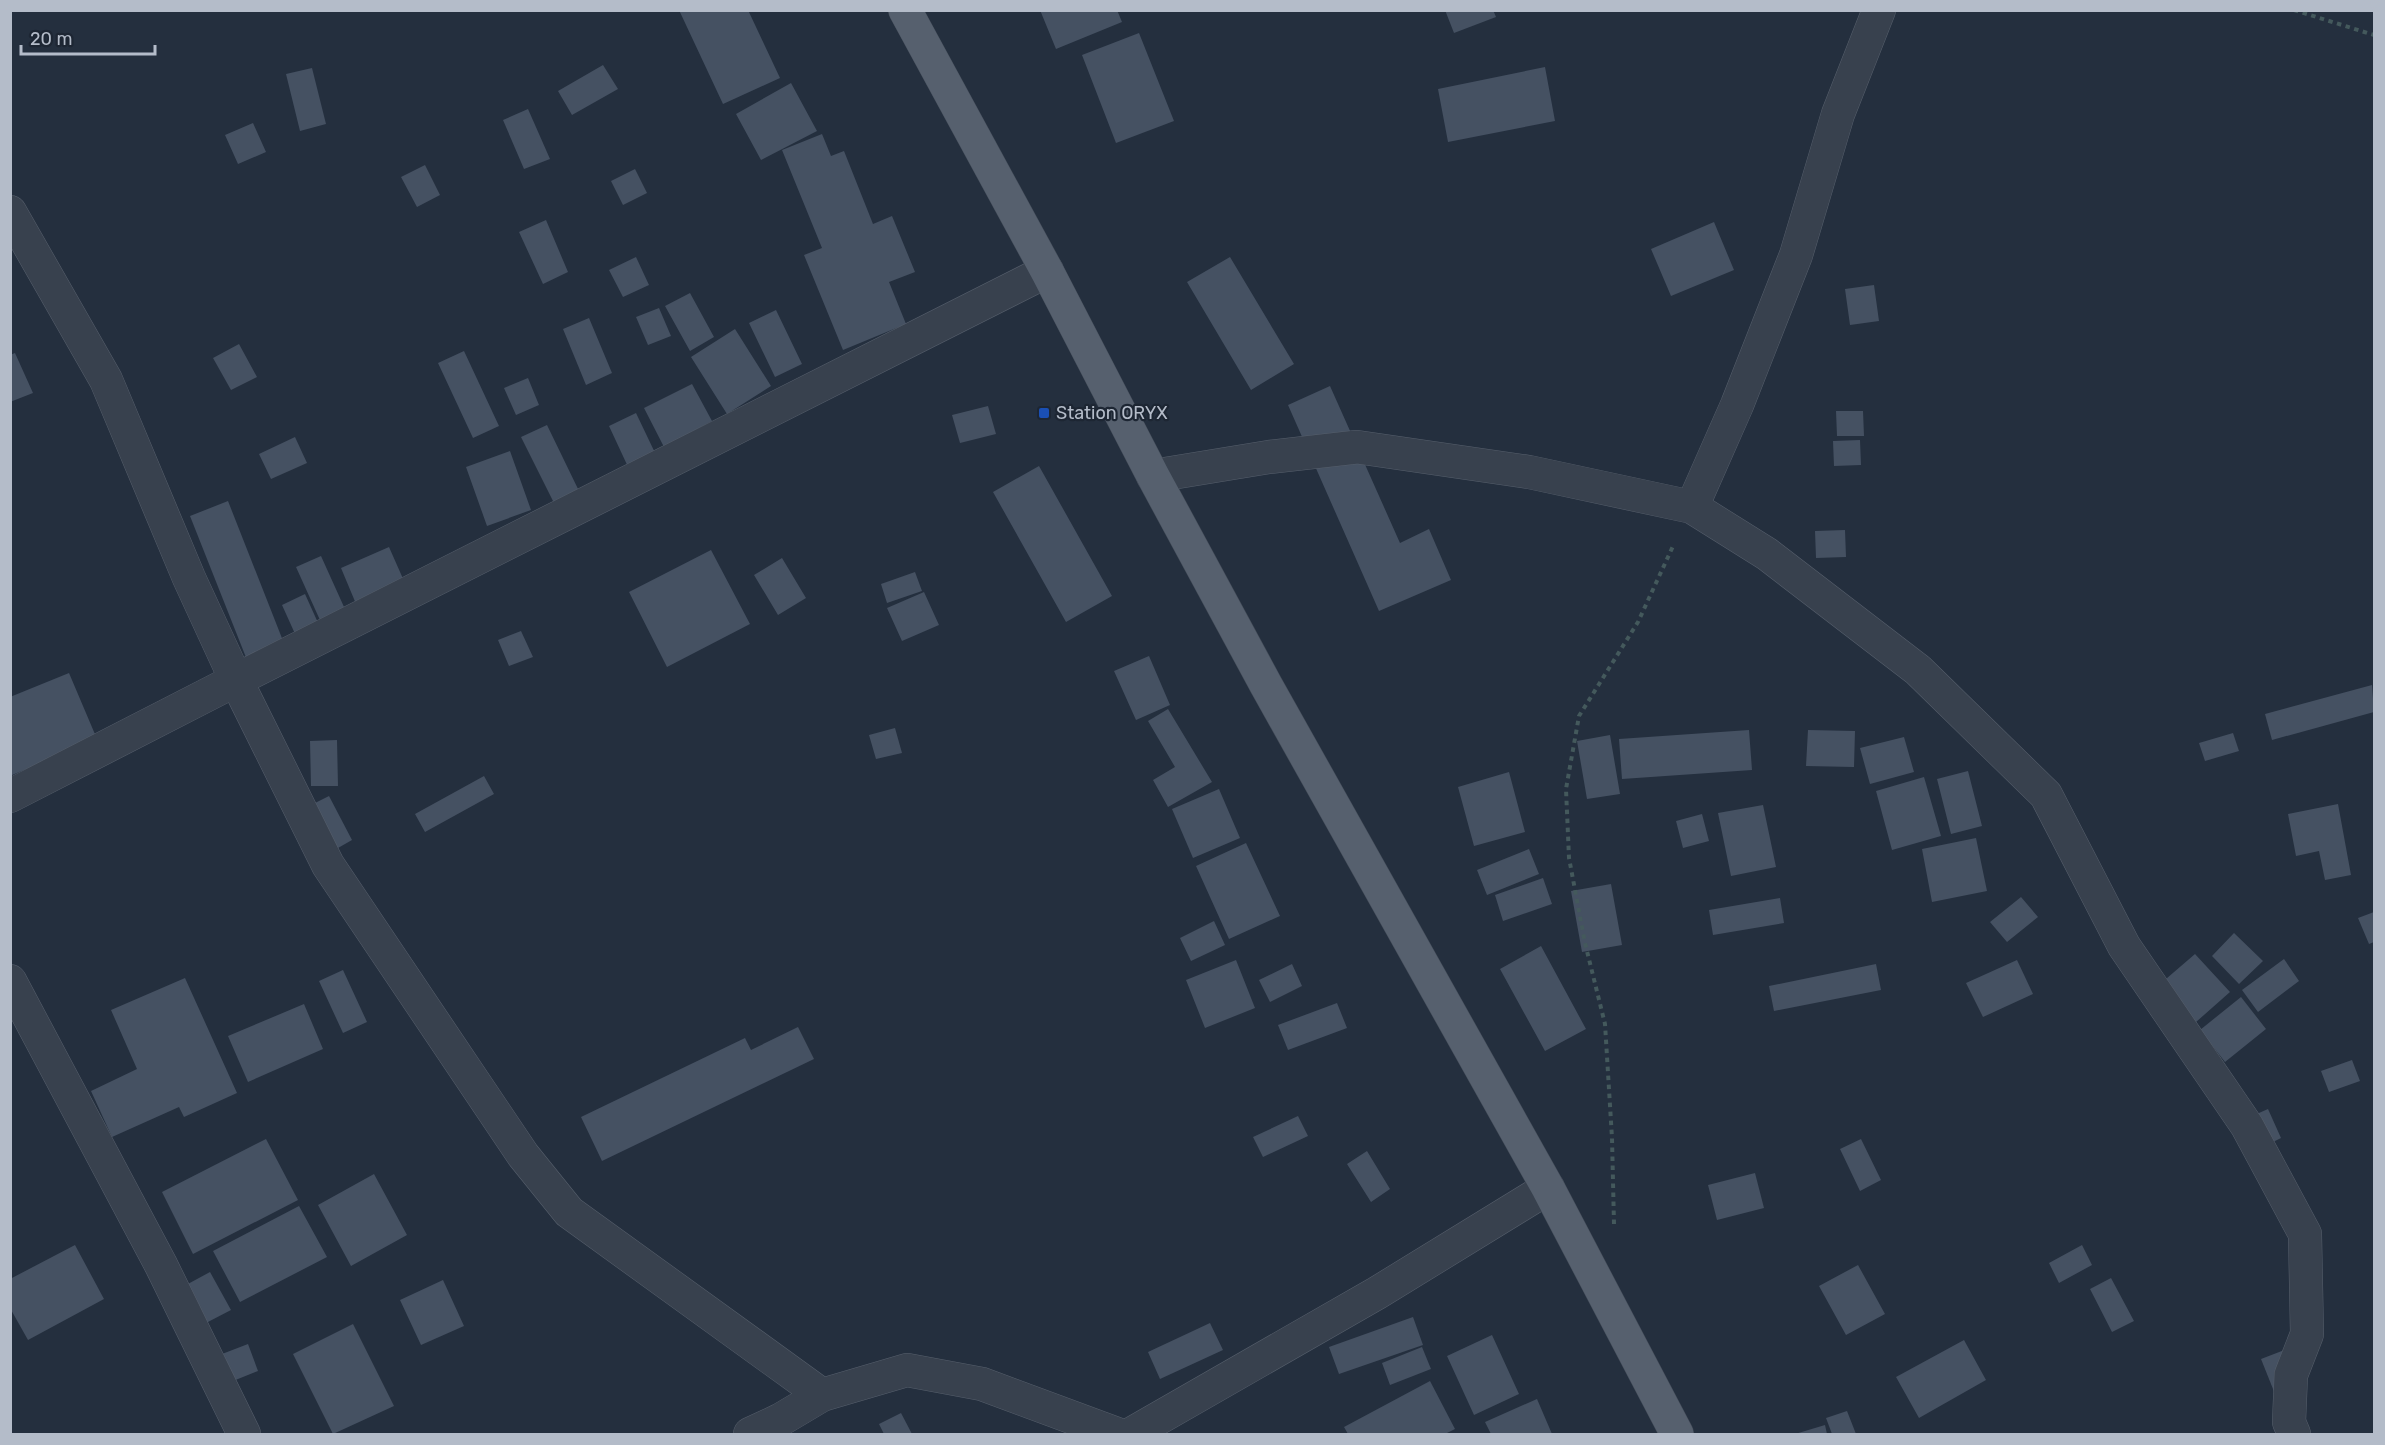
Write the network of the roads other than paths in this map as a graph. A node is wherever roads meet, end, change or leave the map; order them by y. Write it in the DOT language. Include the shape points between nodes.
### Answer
graph roads {
  1 [pos="904,10"];
  2 [pos="1879,10"];
  3 [pos="10,212"];
  4 [pos="1047,271"];
  5 [pos="1153,476"];
  6 [pos="1692,507"];
  7 [pos="236,680"];
  8 [pos="10,796"];
  9 [pos="10,981"];
  10 [pos="1548,1188"];
  11 [pos="822,1395"];
  12 [pos="244,1434"];
  13 [pos="750,1434"];
  14 [pos="1117,1434"];
  15 [pos="1131,1434"];
  16 [pos="1677,1434"];
  17 [pos="2294,1434"];
  1 -- 4 [label="main road"];
  2 -- 6 [label="street" via="1838,114 1796,255"];
  3 -- 7 [label="street" via="105,380"];
  4 -- 5 [label="main road"];
  4 -- 7 [label="street"];
  5 -- 6 [label="street" via="1357,447 1529,472"];
  5 -- 10 [label="main road"];
  6 -- 17 [label="street" via="1767,554 1918,670 2046,795 2124,946 2247,1126 2306,1234 2307,1334 2291,1375 2289,1422"];
  7 -- 8 [label="street"];
  7 -- 11 [label="street" via="328,865 536,1172 569,1212"];
  9 -- 12 [label="street" via="161,1264"];
  10 -- 15 [label="street" via="1377,1293"];
  10 -- 16 [label="main road"];
  11 -- 13 [label="street"];
  11 -- 14 [label="street" via="907,1370 982,1384"];
}
